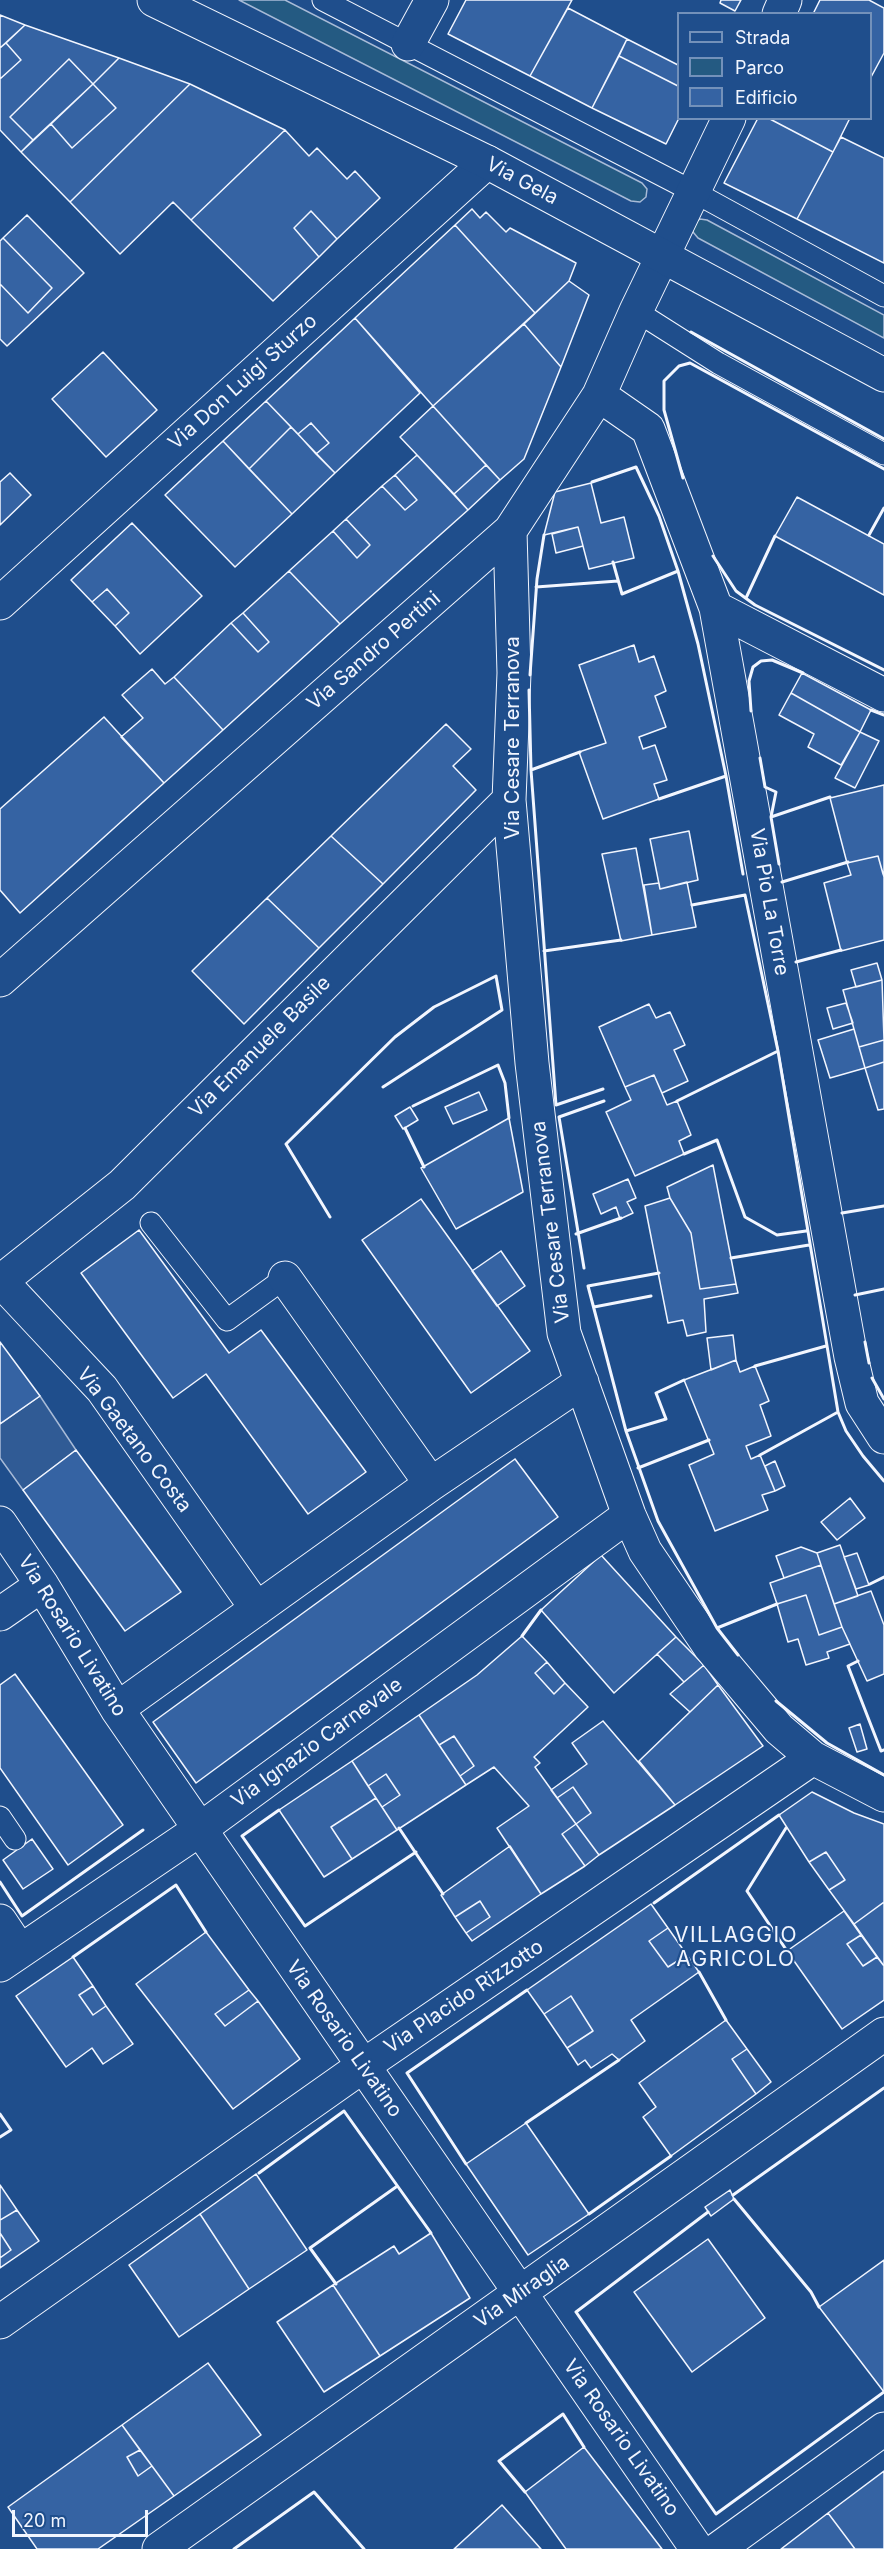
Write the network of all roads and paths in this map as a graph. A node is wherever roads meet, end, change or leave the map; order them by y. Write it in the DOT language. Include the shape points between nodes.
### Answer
graph roads {
  1 [pos="154,0"];
  2 [pos="323,0"];
  3 [pos="432,0"];
  4 [pos="408,44"];
  5 [pos="728,120"];
  6 [pos="487,162"];
  7 [pos="694,192"];
  8 [pos="664,256"];
  9 [pos="884,296"];
  10 [pos="636,310"];
  11 [pos="884,375"];
  12 [pos="599,395"];
  13 [pos="884,454"];
  14 [pos="510,531"];
  15 [pos="0,603"];
  16 [pos="716,608"];
  17 [pos="884,695"];
  18 [pos="509,800"];
  19 [pos="0,980"];
  20 [pos="151,1223"];
  21 [pos="285,1278"];
  22 [pos="0,1280"];
  23 [pos="582,1382"];
  24 [pos="884,1437"];
  25 [pos="431,1484"];
  26 [pos="629,1515"];
  27 [pos="0,1523"];
  28 [pos="42,1585"];
  29 [pos="257,1609"];
  30 [pos="0,1614"];
  31 [pos="117,1709"];
  32 [pos="813,1758"];
  33 [pos="884,1795"];
  34 [pos="0,1817"];
  35 [pos="199,1830"];
  36 [pos="15,1839"];
  37 [pos="0,1921"];
  38 [pos="10,1958"];
  39 [pos="884,2034"];
  40 [pos="363,2066"];
  41 [pos="521,2293"];
  42 [pos="0,2322"];
  43 [pos="884,2429"];
  44 [pos="159,2549"];
  45 [pos="697,2549"];
  46 [pos="718,2549"];
  1 -- 6 [label="street, Via Gela"];
  2 -- 4 [label="lane"];
  3 -- 4 [label="street"];
  4 -- 7 [label="lane"];
  5 -- 7 [label="street, Via Sandro Pertini"];
  6 -- 8 [label="street, Via Gela"];
  6 -- 15 [label="street, Via Don Luigi Sturzo"];
  7 -- 8 [label="street, Via Sandro Pertini"];
  7 -- 9 [label="lane"];
  8 -- 10 [label="street, Via Sandro Pertini"];
  8 -- 11 [label="street, Via Gela"];
  10 -- 12 [label="street, Via Sandro Pertini"];
  10 -- 13 [label="lane" via="718,363"];
  12 -- 14 [label="street, Via Sandro Pertini"];
  12 -- 16 [label="street, Via Pio La Torre" via="648,429"];
  14 -- 18 [label="street, Via Cesare Terranova" via="514,673"];
  14 -- 19 [label="street, Via Sandro Pertini"];
  16 -- 17 [label="street"];
  16 -- 24 [label="street, Via Pio La Torre" via="851,1357 862,1403"];
  18 -- 22 [label="street, Via Emanuele Basile" via="122,1185"];
  18 -- 23 [label="street, Via Cesare Terranova" via="532,1063 564,1333"];
  20 -- 21 [label="lane" via="227,1320"];
  21 -- 25 [label="street"];
  22 -- 29 [label="street, Via Gaetano Costa" via="102,1389"];
  23 -- 25 [label="street"];
  23 -- 26 [label="street, Via Cesare Terranova"];
  25 -- 29 [label="street"];
  26 -- 32 [label="street, Via Cesare Terranova" via="645,1551 710,1647 779,1729"];
  26 -- 35 [label="street, Via Ignazio Carnevale"];
  27 -- 28 [label="street, Via Rosario Livatino"];
  28 -- 30 [label="street"];
  28 -- 31 [label="street, Via Rosario Livatino"];
  29 -- 31 [label="street"];
  31 -- 35 [label="street, Via Rosario Livatino"];
  32 -- 33 [label="street, Via Cesare Terranova"];
  32 -- 40 [label="street, Via Placido Rizzotto"];
  34 -- 36 [label="lane"];
  35 -- 38 [label="street, Via Ignazio Carnevale"];
  35 -- 40 [label="street, Via Rosario Livatino"];
  37 -- 38 [label="street"];
  39 -- 41 [label="street, Via Miraglia"];
  40 -- 41 [label="street, Via Rosario Livatino"];
  40 -- 42 [label="street, Via Placido Rizzotto"];
  41 -- 44 [label="street, Via Miraglia"];
  41 -- 45 [label="street, Via Rosario Livatino"];
  43 -- 46 [label="street"];
}
